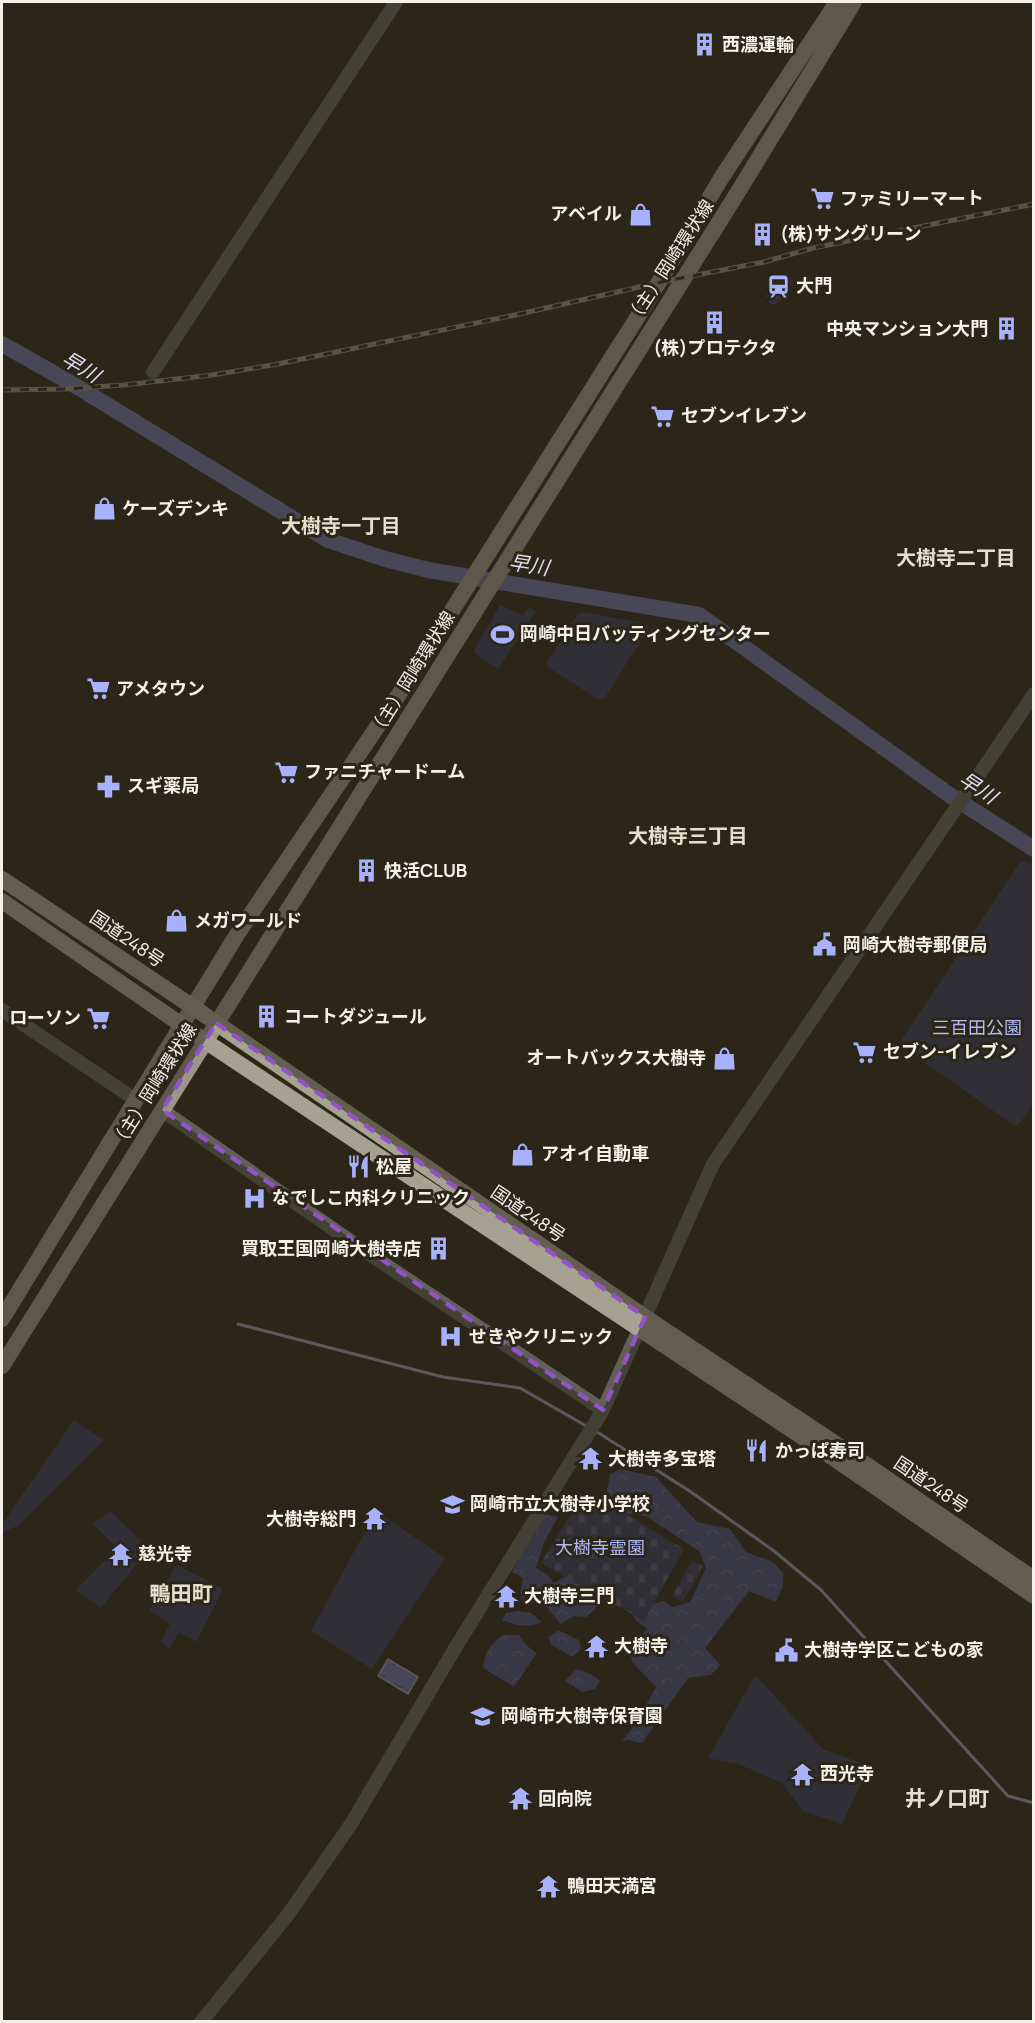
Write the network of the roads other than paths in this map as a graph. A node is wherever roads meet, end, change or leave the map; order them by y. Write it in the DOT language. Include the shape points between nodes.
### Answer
graph roads {
  1 [pos="396,2"];
  2 [pos="837,2"];
  3 [pos="854,2"];
  4 [pos="153,372"];
  5 [pos="1034,694"];
  6 [pos="2,879"];
  7 [pos="2,901"];
  8 [pos="193,1006"];
  9 [pos="2,1010"];
  10 [pos="216,1023"];
  11 [pos="182,1024"];
  12 [pos="205,1041"];
  13 [pos="135,1100"];
  14 [pos="162,1110"];
  15 [pos="2,1319"];
  16 [pos="641,1323"];
  17 [pos="2,1366"];
  18 [pos="600,1416"];
  19 [pos="1034,1579"];
  20 [pos="1034,1596"];
  21 [pos="201,2022"];
  1 -- 4 [label="street"];
  2 -- 8 [label="main road, （主）岡崎環状線" via="720,180 396,699"];
  3 -- 10 [label="main road, （主）岡崎環状線"];
  5 -- 16 [label="street" via="713,1164"];
  6 -- 8 [label="highway, 国道248号"];
  7 -- 11 [label="highway, 国道248号"];
  8 -- 10 [label="highway, 国道248号"];
  8 -- 11 [label="main road, （主）岡崎環状線"];
  9 -- 13 [label="street"];
  10 -- 12 [label="main road, （主）岡崎環状線"];
  10 -- 16 [label="highway, 国道248号"];
  11 -- 12 [label="highway, 国道248号"];
  11 -- 13 [label="main road, （主）岡崎環状線"];
  12 -- 14 [label="main road, （主）岡崎環状線"];
  12 -- 16 [label="highway, 国道248号"];
  13 -- 15 [label="main road, （主）岡崎環状線"];
  14 -- 17 [label="main road, （主）岡崎環状線"];
  14 -- 18 [label="street"];
  16 -- 18 [label="street"];
  16 -- 19 [label="highway, 国道248号" via="822,1434"];
  16 -- 20 [label="highway, 国道248号"];
  18 -- 21 [label="street" via="457,1644 351,1824 287,1916"];
}
